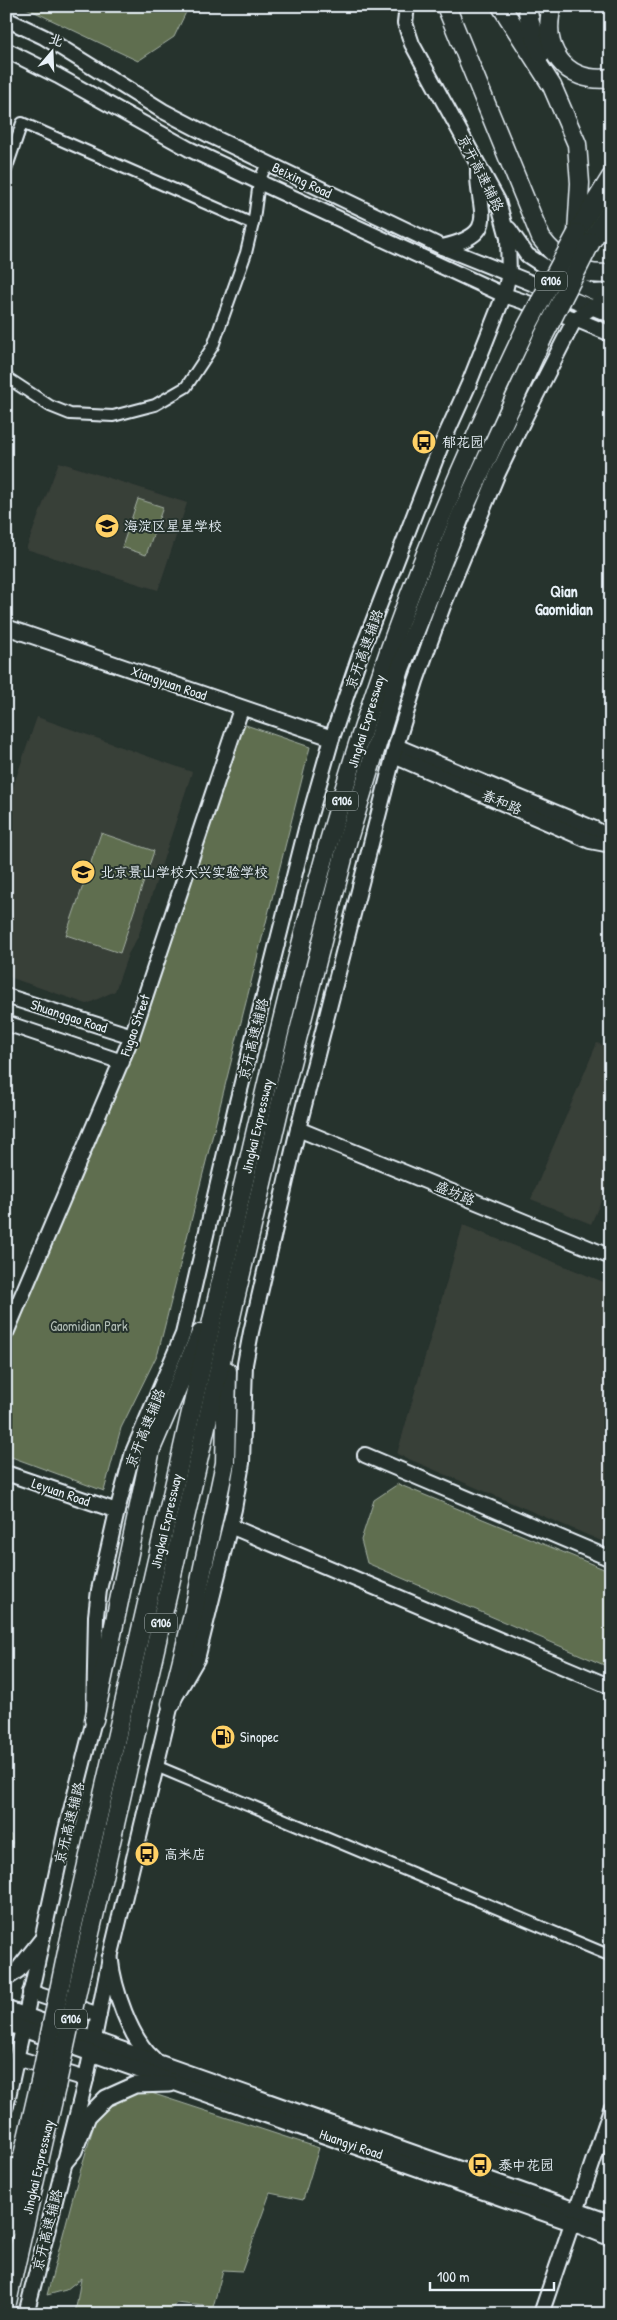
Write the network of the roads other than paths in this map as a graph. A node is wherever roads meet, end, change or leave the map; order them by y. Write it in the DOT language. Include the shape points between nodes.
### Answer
graph roads {
  1 [pos="407,6"];
  2 [pos="446,6"];
  3 [pos="501,6"];
  4 [pos="527,6"];
  5 [pos="552,6"];
  6 [pos="6,19"];
  7 [pos="6,50"];
  8 [pos="611,78"];
  9 [pos="552,86"];
  10 [pos="267,163"];
  11 [pos="478,165"];
  12 [pos="6,170"];
  13 [pos="611,177"];
  14 [pos="259,182"];
  15 [pos="611,210"];
  16 [pos="504,219"];
  17 [pos="253,224"];
  18 [pos="611,224"];
  19 [pos="584,238"];
  20 [pos="442,247"];
  21 [pos="611,273"];
  22 [pos="509,274"];
  23 [pos="611,293"];
  24 [pos="504,295"];
  25 [pos="591,307"];
  26 [pos="611,315"];
  27 [pos="575,318"];
  28 [pos="611,334"];
  29 [pos="6,377"];
  30 [pos="6,627"];
  31 [pos="241,708"];
  32 [pos="332,738"];
  33 [pos="395,751"];
  34 [pos="611,838"];
  35 [pos="611,845"];
  36 [pos="6,996"];
  37 [pos="6,1023"];
  38 [pos="132,1036"];
  39 [pos="122,1062"];
  40 [pos="299,1124"];
  41 [pos="611,1248"];
  42 [pos="611,1257"];
  43 [pos="227,1293"];
  44 [pos="6,1333"];
  45 [pos="365,1455"];
  46 [pos="6,1472"];
  47 [pos="117,1511"];
  48 [pos="230,1526"];
  49 [pos="611,1559"];
  50 [pos="611,1687"];
  51 [pos="171,1704"];
  52 [pos="94,1720"];
  53 [pos="156,1766"];
  54 [pos="41,1941"];
  55 [pos="611,1956"];
  56 [pos="110,1958"];
  57 [pos="6,1978"];
  58 [pos="30,1992"];
  59 [pos="6,2009"];
  60 [pos="99,2015"];
  61 [pos="25,2023"];
  62 [pos="6,2024"];
  63 [pos="93,2046"];
  64 [pos="17,2058"];
  65 [pos="156,2061"];
  66 [pos="86,2079"];
  67 [pos="48,2084"];
  68 [pos="181,2084"];
  69 [pos="6,2106"];
  70 [pos="611,2109"];
  71 [pos="64,2164"];
  72 [pos="575,2216"];
  73 [pos="611,2223"];
  74 [pos="6,2229"];
  75 [pos="611,2238"];
  76 [pos="6,2307"];
  77 [pos="26,2314"];
  78 [pos="541,2314"];
  1 -- 11 [label="main road, 京开高速辅路" via="404,23 412,44"];
  2 -- 21 [label="highway" via="550,251 587,273"];
  3 -- 9 [label="highway"];
  4 -- 9 [label="highway"];
  5 -- 8 [label="highway" via="549,34 559,61 583,76 598,80"];
  6 -- 10 [label="main road, Beixing Road" via="44,37 163,111"];
  7 -- 14 [label="main road, Beixing Road" via="189,149"];
  9 -- 19 [label="highway" via="577,144"];
  10 -- 14 [label="street"];
  10 -- 20 [label="main road, Beixing Road"];
  11 -- 16 [label="main road, 京开高速辅路"];
  11 -- 20 [label="main road" via="484,214 480,228 470,238"];
  12 -- 17 [label="street" via="22,123"];
  13 -- 19 [label="highway, G106"];
  14 -- 17 [label="street"];
  14 -- 24 [label="main road, Beixing Road"];
  15 -- 19 [label="highway, G106"];
  16 -- 22 [label="main road, 京开高速辅路"];
  16 -- 23 [label="main road" via="526,255 536,262 593,292"];
  17 -- 29 [label="street" via="213,346 186,387 155,405 113,416 70,414 50,406"];
  18 -- 19 [label="highway"];
  19 -- 43 [label="highway, Jingkai Expressway / G106, bridge" via="542,339 460,517 400,669 348,839 279,1110"];
  19 -- 43 [label="highway, Jingkai Expressway / G106, bridge" via="525,330 493,397 443,511 384,665 330,837 261,1106"];
  20 -- 22 [label="main road, Beixing Road"];
  22 -- 24 [label="main road, 京开高速辅路"];
  22 -- 25 [label="main road, Beixing Road"];
  23 -- 25 [label="main road, 京开高速辅路"];
  24 -- 27 [label="main road, Beixing Road"];
  24 -- 32 [label="main road, 京开高速辅路" via="420,500"];
  25 -- 26 [label="main road, Beixing Road"];
  25 -- 27 [label="main road, 京开高速辅路"];
  27 -- 28 [label="main road, Beixing Road"];
  27 -- 33 [label="main road, 京开高速辅路" via="496,475 443,606"];
  30 -- 31 [label="main road, Xiangyuan Road"];
  31 -- 32 [label="main road, Xiangyuan Road"];
  31 -- 38 [label="main road, Fugao Street"];
  32 -- 47 [label="main road, 京开高速辅路" via="234,1110 183,1334 133,1452"];
  33 -- 34 [label="main road, 春和路" via="596,829"];
  33 -- 35 [label="main road, 春和路" via="590,840"];
  33 -- 40 [label="main road, 京开高速辅路"];
  36 -- 38 [label="main road, Shuanggao Road"];
  37 -- 39 [label="main road, Shuanggao Road"];
  38 -- 39 [label="main road, Fugao Street"];
  39 -- 44 [label="main road, Fugao Street"];
  40 -- 41 [label="main road, 盛坊路"];
  40 -- 42 [label="main road, 盛坊路"];
  40 -- 48 [label="main road, 京开高速辅路" via="245,1364 242,1463"];
  43 -- 51 [label="highway" via="225,1463"];
  43 -- 52 [label="highway" via="151,1449"];
  43 -- 67 [label="highway, Jingkai Expressway / G106, bridge" via="86,1951"];
  43 -- 67 [label="highway, Jingkai Expressway / G106, bridge" via="68,1947"];
  45 -- 49 [label="main road"];
  46 -- 47 [label="main road, Leyuan Road"];
  47 -- 52 [label="main road, 京开高速辅路" via="96,1616"];
  48 -- 50 [label="main road"];
  48 -- 51 [label="main road, 京开高速辅路" via="197,1659"];
  51 -- 53 [label="main road, 京开高速辅路"];
  52 -- 54 [label="main road, 京开高速辅路"];
  53 -- 55 [label="street"];
  53 -- 56 [label="main road, 京开高速辅路"];
  54 -- 57 [label="main road" via="18,1970"];
  54 -- 58 [label="main road, 京开高速辅路"];
  56 -- 60 [label="main road, 京开高速辅路"];
  56 -- 65 [label="main road" via="112,1977 133,2032 143,2050"];
  58 -- 60 [label="main road"];
  58 -- 61 [label="main road, 京开高速辅路"];
  59 -- 61 [label="main road"];
  60 -- 63 [label="main road, 京开高速辅路"];
  61 -- 62 [label="main road"];
  61 -- 63 [label="main road"];
  61 -- 64 [label="main road, 京开高速辅路"];
  63 -- 65 [label="main road, Huangyi Road"];
  63 -- 66 [label="main road, 京开高速辅路"];
  63 -- 68 [label="main road, Huangyi Road"];
  64 -- 66 [label="main road"];
  64 -- 69 [label="main road, 京开高速辅路"];
  65 -- 72 [label="main road, Huangyi Road"];
  66 -- 71 [label="main road, 京开高速辅路"];
  67 -- 74 [label="highway, Jingkai Expressway / G106"];
  67 -- 76 [label="highway, Jingkai Expressway / G106"];
  68 -- 71 [label="main road" via="135,2085 106,2098 88,2116 74,2151"];
  68 -- 72 [label="main road, Huangyi Road"];
  70 -- 72 [label="main road"];
  71 -- 77 [label="main road, 京开高速辅路"];
  72 -- 73 [label="main road, Huangyi Road"];
  72 -- 75 [label="main road, Huangyi Road"];
  72 -- 78 [label="main road"];
}
